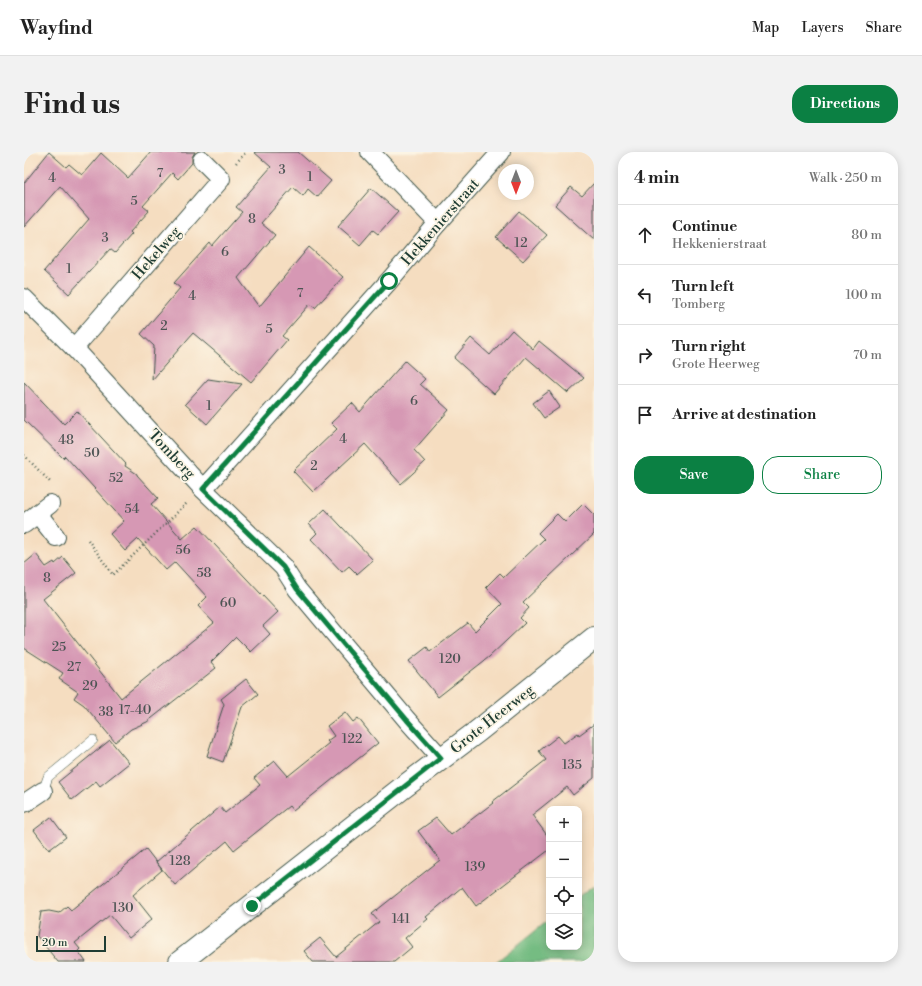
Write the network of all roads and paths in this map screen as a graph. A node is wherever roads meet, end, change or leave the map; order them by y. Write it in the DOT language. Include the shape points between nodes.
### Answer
graph roads {
  1 [pos="370,152"];
  2 [pos="501,152"];
  3 [pos="202,160"];
  4 [pos="438,223"];
  5 [pos="24,298"];
  6 [pos="74,348"];
  7 [pos="24,455"];
  8 [pos="203,489"];
  9 [pos="37,514"];
  10 [pos="56,537"];
  11 [pos="88,540"];
  12 [pos="594,638"];
  13 [pos="93,740"];
  14 [pos="441,758"];
  15 [pos="42,791"];
  16 [pos="24,803"];
  17 [pos="180,962"];
  1 -- 4 [label="street"];
  2 -- 4 [label="street, Hekkenierstraat"];
  3 -- 6 [label="street, Hekelweg" via="221,179"];
  4 -- 8 [label="street, Hekkenierstraat"];
  5 -- 6 [label="street, Tomberg"];
  6 -- 8 [label="street, Tomberg"];
  7 -- 9 [label="path" via="61,494"];
  8 -- 11 [label="path" via="114,575"];
  8 -- 14 [label="street, Tomberg" via="283,567 297,589"];
  9 -- 10 [label="street"];
  12 -- 14 [label="street, Grote Heerweg"];
  13 -- 15 [label="lane" via="48,777"];
  14 -- 17 [label="street, Grote Heerweg"];
  15 -- 16 [label="street"];
}
